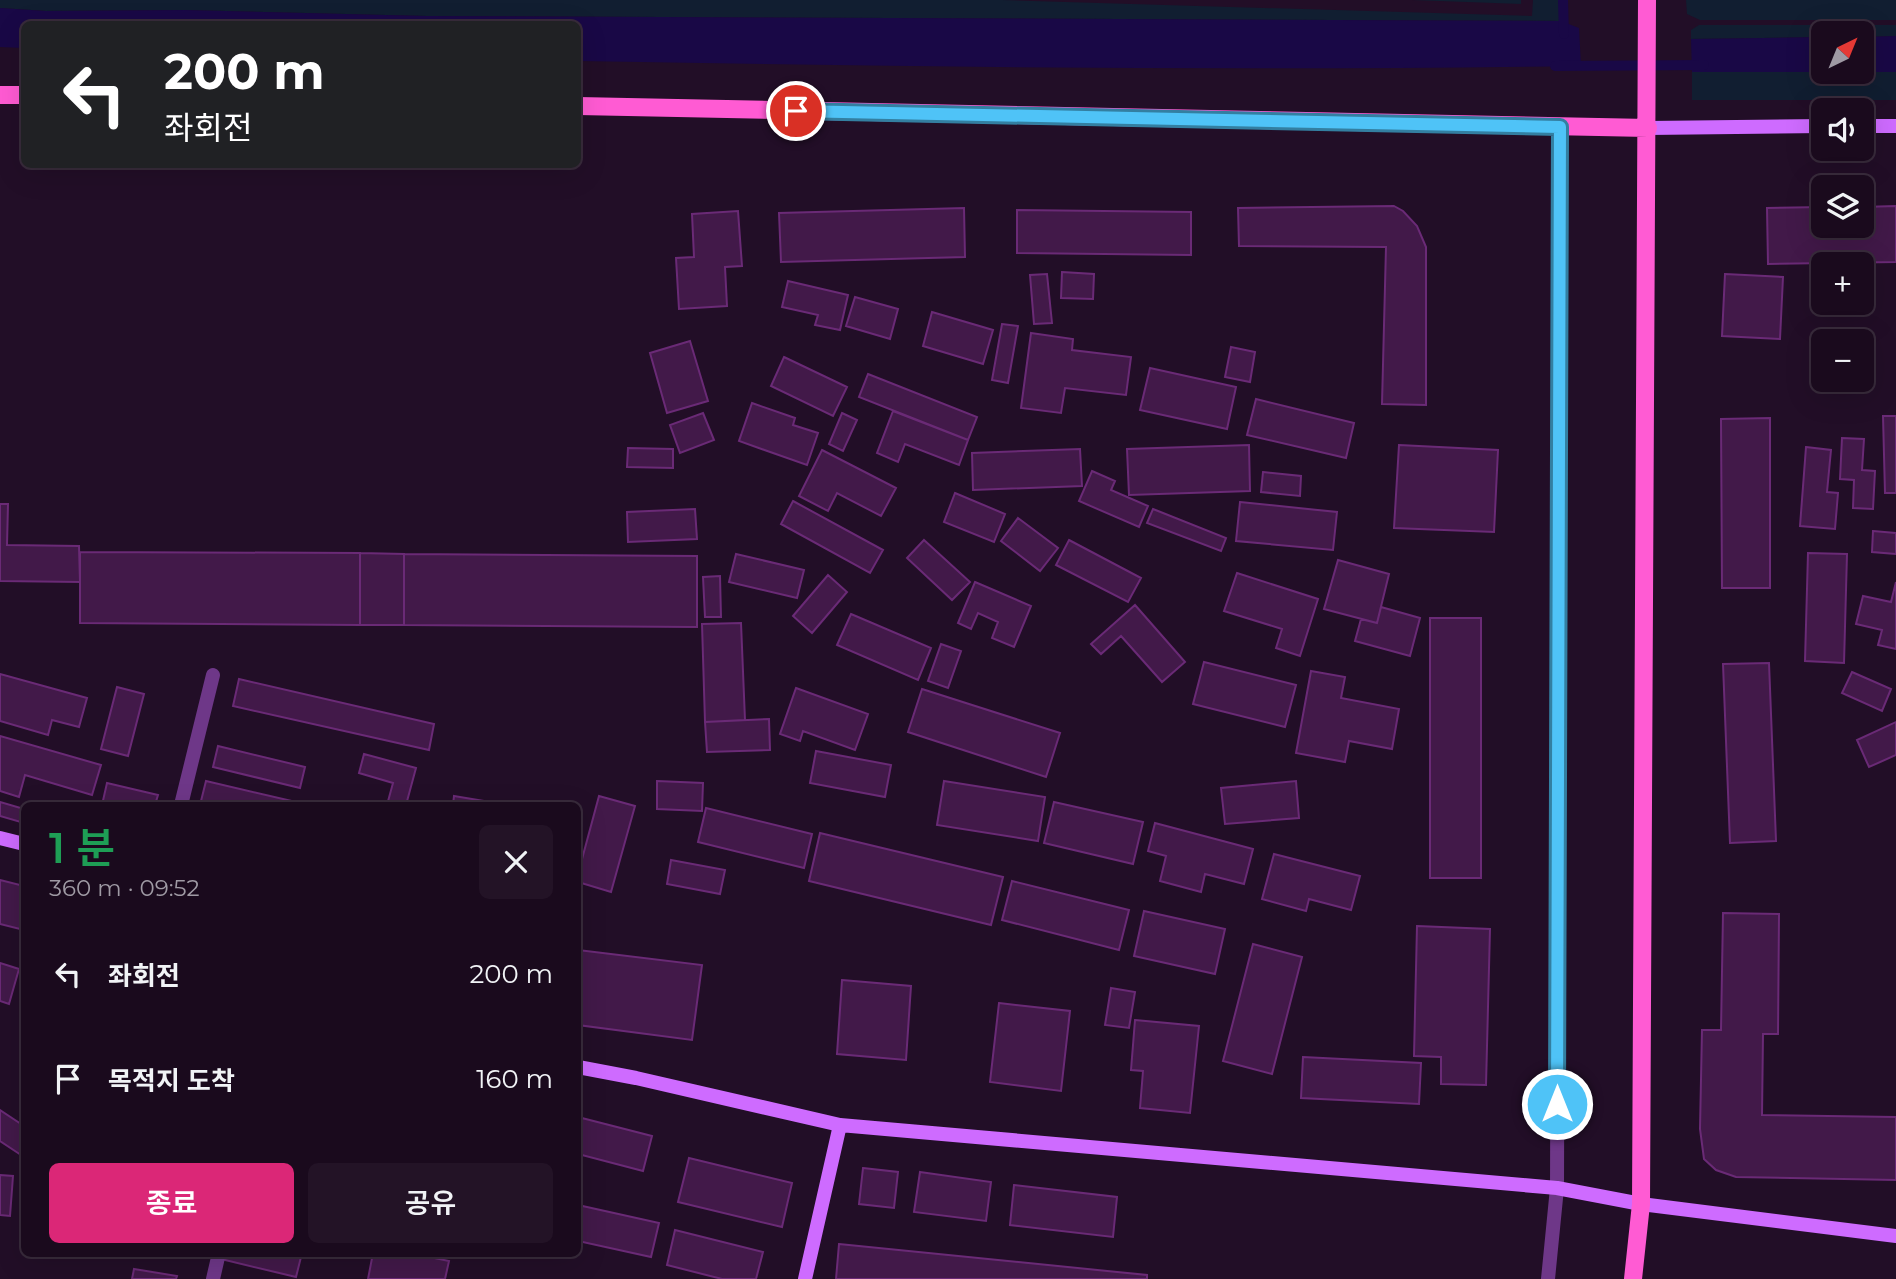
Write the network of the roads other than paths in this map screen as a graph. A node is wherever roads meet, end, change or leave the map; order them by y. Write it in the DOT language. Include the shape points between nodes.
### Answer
graph roads {
  1 [pos="1647,3"];
  2 [pos="0,95"];
  3 [pos="21,95"];
  4 [pos="581,106"];
  5 [pos="1811,126"];
  6 [pos="1874,126"];
  7 [pos="1896,126"];
  8 [pos="1560,127"];
  9 [pos="1648,128"];
  10 [pos="213,675"];
  11 [pos="182,802"];
  12 [pos="0,838"];
  13 [pos="21,843"];
  14 [pos="581,1068"];
  15 [pos="840,1125"];
  16 [pos="1557,1188"];
  17 [pos="1641,1204"];
  18 [pos="1896,1236"];
  19 [pos="218,1257"];
  20 [pos="213,1279"];
  21 [pos="805,1279"];
  22 [pos="1548,1279"];
  23 [pos="1633,1279"];
  1 -- 9 [label="main road"];
  2 -- 3 [label="main road"];
  4 -- 8 [label="main road"];
  5 -- 9 [label="street"];
  6 -- 7 [label="street"];
  8 -- 9 [label="main road"];
  8 -- 16 [label="street"];
  9 -- 17 [label="main road"];
  10 -- 11 [label="street"];
  12 -- 13 [label="street"];
  14 -- 15 [label="street"];
  15 -- 16 [label="street"];
  15 -- 21 [label="street"];
  16 -- 17 [label="street"];
  16 -- 22 [label="street"];
  17 -- 18 [label="street"];
  17 -- 23 [label="main road"];
  19 -- 20 [label="street"];
}
